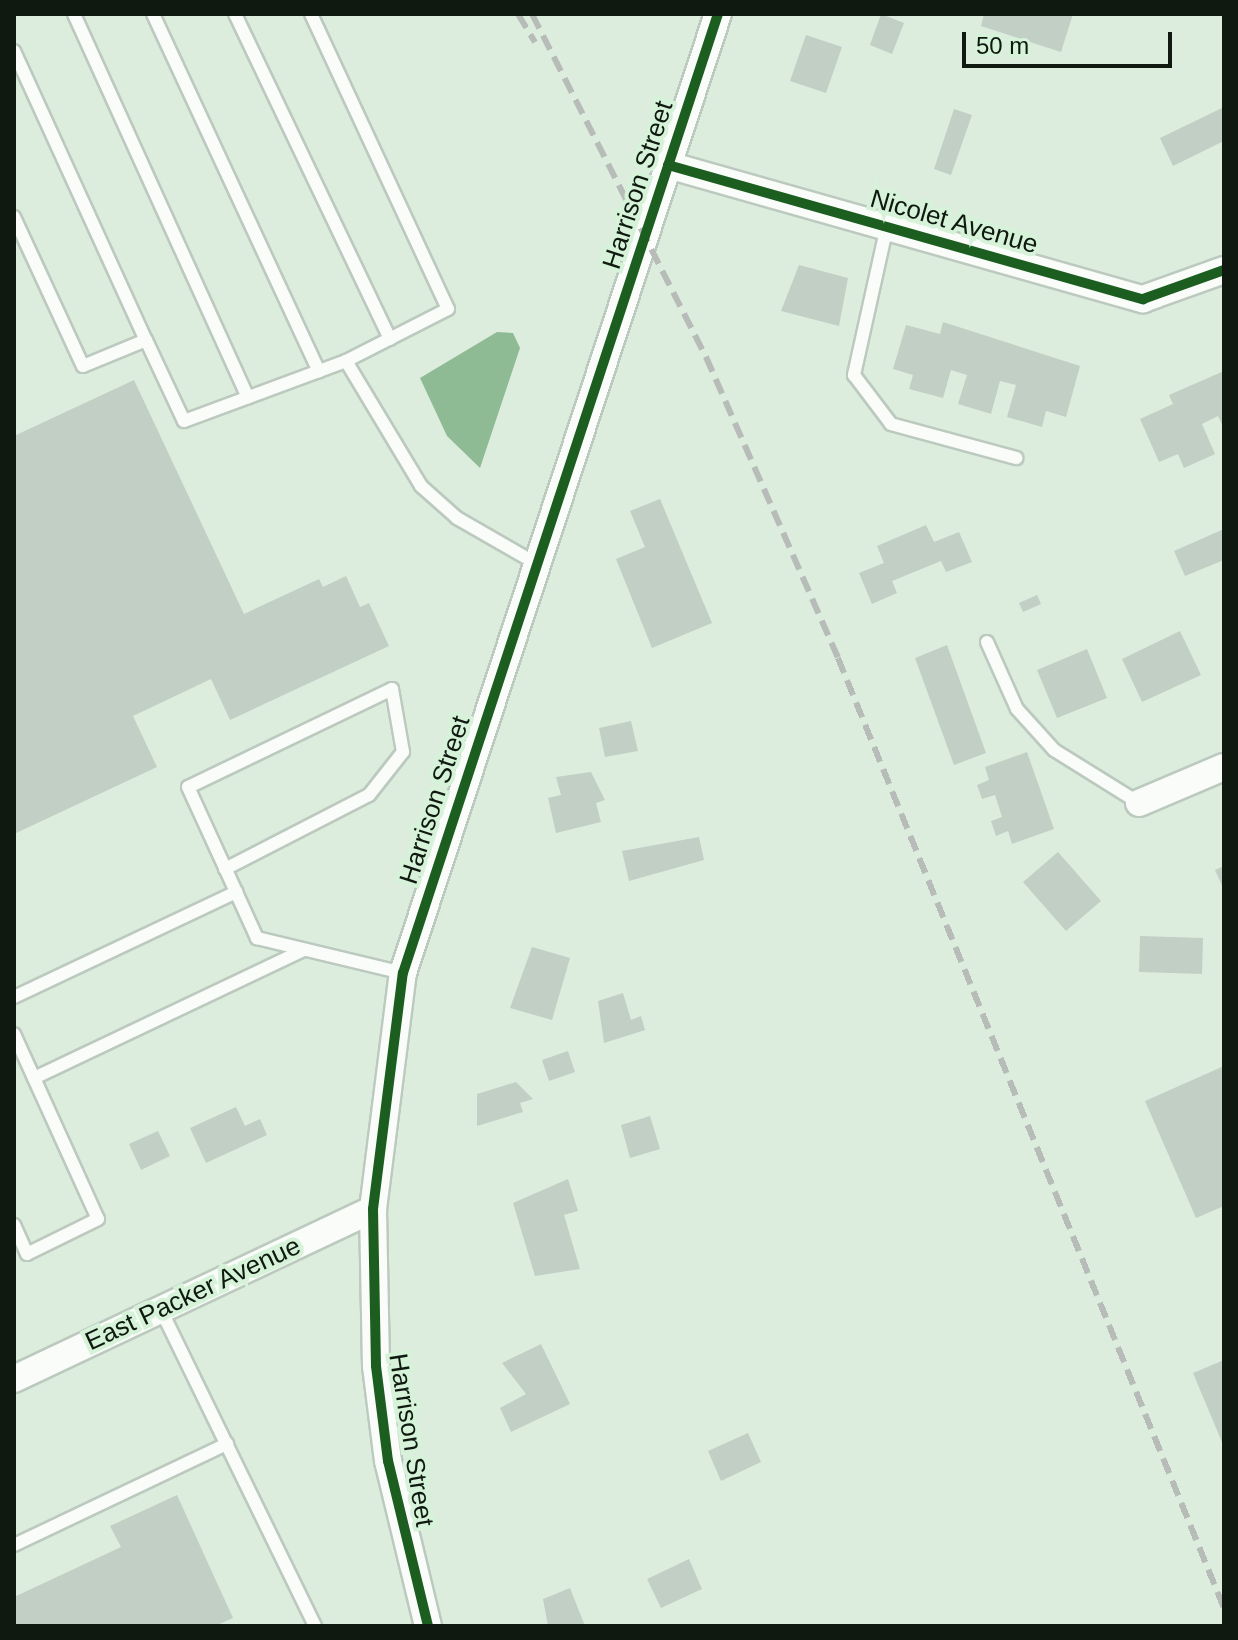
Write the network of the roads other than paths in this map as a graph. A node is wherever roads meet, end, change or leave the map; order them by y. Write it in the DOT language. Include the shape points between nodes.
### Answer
graph roads {
  1 [pos="74,14"];
  2 [pos="153,14"];
  3 [pos="235,14"];
  4 [pos="311,14"];
  5 [pos="718,14"];
  6 [pos="14,51"];
  7 [pos="668,165"];
  8 [pos="14,217"];
  9 [pos="887,226"];
  10 [pos="1224,270"];
  11 [pos="390,339"];
  12 [pos="146,340"];
  13 [pos="346,361"];
  14 [pos="319,371"];
  15 [pos="248,397"];
  16 [pos="1016,458"];
  17 [pos="537,564"];
  18 [pos="987,642"];
  19 [pos="1224,767"];
  20 [pos="1139,803"];
  21 [pos="225,869"];
  22 [pos="236,892"];
  23 [pos="303,950"];
  24 [pos="403,973"];
  25 [pos="14,997"];
  26 [pos="14,1034"];
  27 [pos="34,1078"];
  28 [pos="373,1209"];
  29 [pos="14,1225"];
  30 [pos="161,1310"];
  31 [pos="14,1379"];
  32 [pos="227,1444"];
  33 [pos="14,1545"];
  34 [pos="315,1626"];
  35 [pos="428,1626"];
  1 -- 15 [label="lane"];
  2 -- 14 [label="lane"];
  3 -- 11 [label="lane"];
  4 -- 11 [label="lane" via="448,309"];
  5 -- 7 [label="street, Harrison Street"];
  6 -- 12 [label="lane"];
  7 -- 9 [label="street, Nicolet Avenue"];
  7 -- 17 [label="street, Harrison Street"];
  8 -- 12 [label="lane" via="83,366"];
  9 -- 10 [label="street, Nicolet Avenue" via="1143,299"];
  9 -- 16 [label="lane" via="854,375 891,424"];
  11 -- 13 [label="lane"];
  12 -- 15 [label="lane" via="184,421"];
  13 -- 14 [label="lane"];
  13 -- 17 [label="lane" via="421,486 457,518"];
  14 -- 15 [label="lane"];
  17 -- 24 [label="street, Harrison Street"];
  18 -- 20 [label="lane" via="1017,709 1054,750"];
  19 -- 20 [label="street"];
  21 -- 21 [label="lane" via="188,787 392,689 403,752 369,795"];
  21 -- 22 [label="lane"];
  22 -- 23 [label="lane" via="257,938"];
  22 -- 25 [label="lane"];
  23 -- 24 [label="lane"];
  23 -- 27 [label="lane"];
  24 -- 28 [label="street, Harrison Street"];
  26 -- 27 [label="lane"];
  27 -- 29 [label="lane" via="98,1219 27,1254"];
  28 -- 30 [label="street, East Packer Avenue"];
  28 -- 35 [label="street, Harrison Street" via="380,1397"];
  30 -- 31 [label="street, East Packer Avenue"];
  30 -- 32 [label="lane"];
  32 -- 33 [label="lane"];
  32 -- 34 [label="lane"];
}
